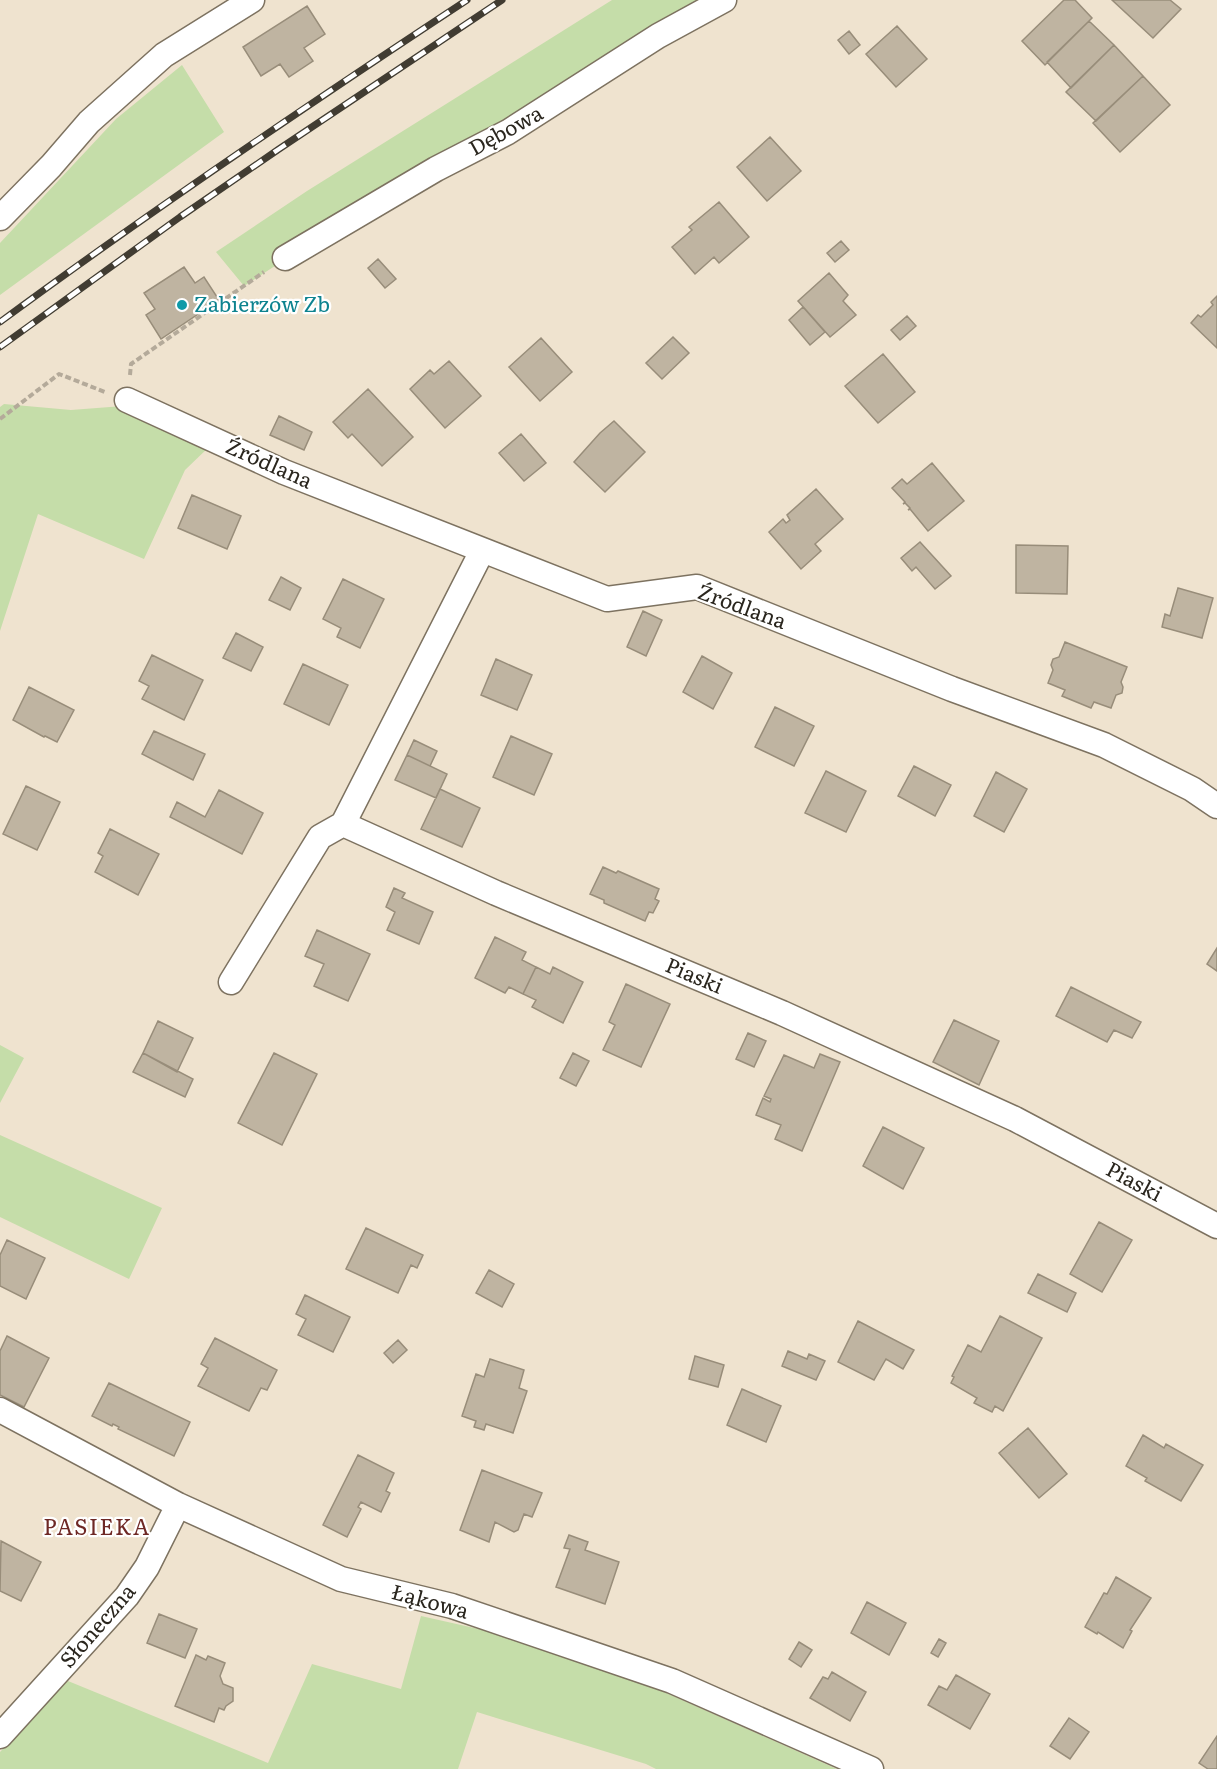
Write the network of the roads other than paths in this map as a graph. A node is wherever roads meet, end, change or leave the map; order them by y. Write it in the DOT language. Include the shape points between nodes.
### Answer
graph roads {
  1 [pos="252,0"];
  2 [pos="724,0"];
  3 [pos="0,218"];
  4 [pos="285,258"];
  5 [pos="127,400"];
  6 [pos="482,551"];
  7 [pos="1217,806"];
  8 [pos="343,824"];
  9 [pos="231,982"];
  10 [pos="1217,1226"];
  11 [pos="0,1410"];
  12 [pos="178,1505"];
  13 [pos="0,1736"];
  14 [pos="871,1769"];
  1 -- 3 [label="street" via="164,55 89,122"];
  2 -- 4 [label="street, Dębowa" via="658,36 508,132 435,169"];
  5 -- 6 [label="street, Źródlana" via="284,472"];
  6 -- 7 [label="street, Źródlana" via="608,599 697,587 1104,745 1192,789"];
  6 -- 8 [label="street"];
  8 -- 9 [label="street" via="320,837"];
  8 -- 10 [label="street, Piaski" via="506,898 782,1013 1005,1114"];
  11 -- 12 [label="street, Łąkowa"];
  12 -- 13 [label="street, Słoneczna" via="147,1567 127,1596"];
  12 -- 14 [label="street, Łąkowa" via="340,1579 452,1606 672,1681"];
}
